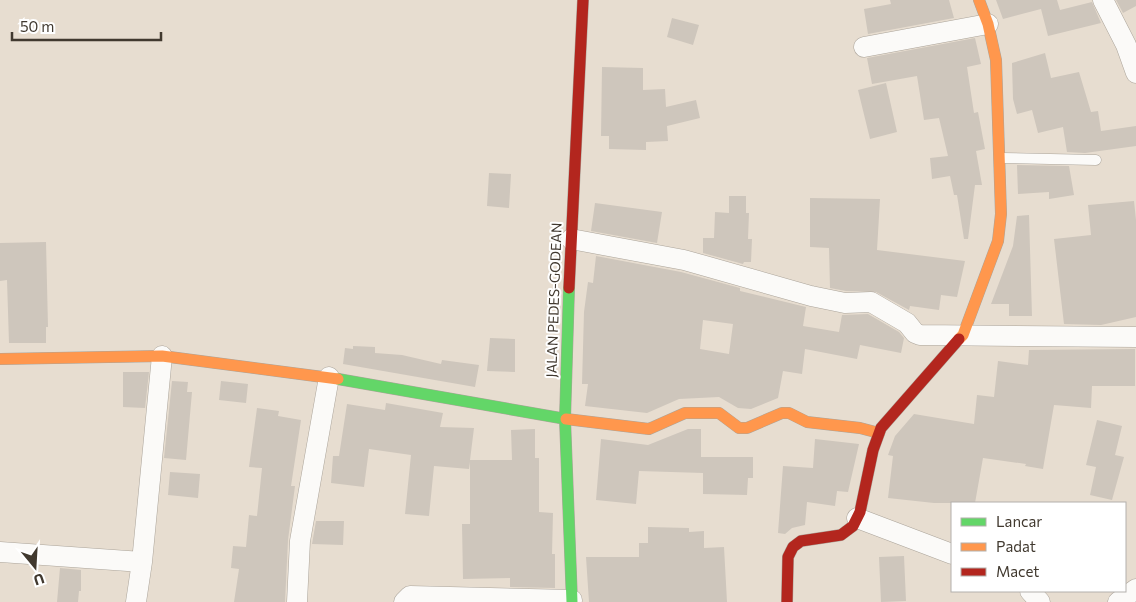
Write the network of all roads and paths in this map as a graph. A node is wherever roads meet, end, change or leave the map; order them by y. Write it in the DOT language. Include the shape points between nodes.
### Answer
graph roads {
  1 [pos="583,0"];
  2 [pos="979,0"];
  3 [pos="1103,0"];
  4 [pos="988,24"];
  5 [pos="864,47"];
  6 [pos="1136,73"];
  7 [pos="1001,158"];
  8 [pos="1096,160"];
  9 [pos="571,239"];
  10 [pos="963,335"];
  11 [pos="1136,337"];
  12 [pos="162,356"];
  13 [pos="0,359"];
  14 [pos="329,377"];
  15 [pos="564,419"];
  16 [pos="879,432"];
  17 [pos="857,518"];
  18 [pos="0,552"];
  19 [pos="951,554"];
  20 [pos="142,562"];
  21 [pos="1136,589"];
  22 [pos="1031,592"];
  23 [pos="572,601"];
  24 [pos="136,602"];
  25 [pos="297,602"];
  26 [pos="404,602"];
  27 [pos="787,602"];
  28 [pos="1040,602"];
  29 [pos="1118,602"];
  1 -- 9 [label="street, JALAN PEDES-GODEAN"];
  2 -- 4 [label="street"];
  3 -- 6 [label="street"];
  4 -- 5 [label="street"];
  4 -- 7 [label="street" via="996,60"];
  7 -- 8 [label="lane"];
  7 -- 10 [label="street" via="998,241"];
  9 -- 10 [label="street" via="684,260 811,296 845,303 871,302 908,323 920,335"];
  9 -- 15 [label="street, JALAN PEDES-GODEAN"];
  10 -- 11 [label="street"];
  10 -- 16 [label="street"];
  12 -- 13 [label="street"];
  12 -- 14 [label="street"];
  12 -- 20 [label="street"];
  14 -- 15 [label="street"];
  14 -- 25 [label="street" via="300,541"];
  15 -- 16 [label="street" via="649,430 679,414 715,413 739,428 747,428 789,413 807,422"];
  15 -- 23 [label="street, JALAN PEDES-GODEAN"];
  16 -- 17 [label="street"];
  17 -- 19 [label="street"];
  17 -- 27 [label="street" via="853,526 841,535 801,541 794,547 788,557"];
  18 -- 20 [label="street"];
  20 -- 24 [label="street"];
  21 -- 29 [label="street"];
  22 -- 28 [label="street"];
  23 -- 26 [label="street" via="410,596"];
}
